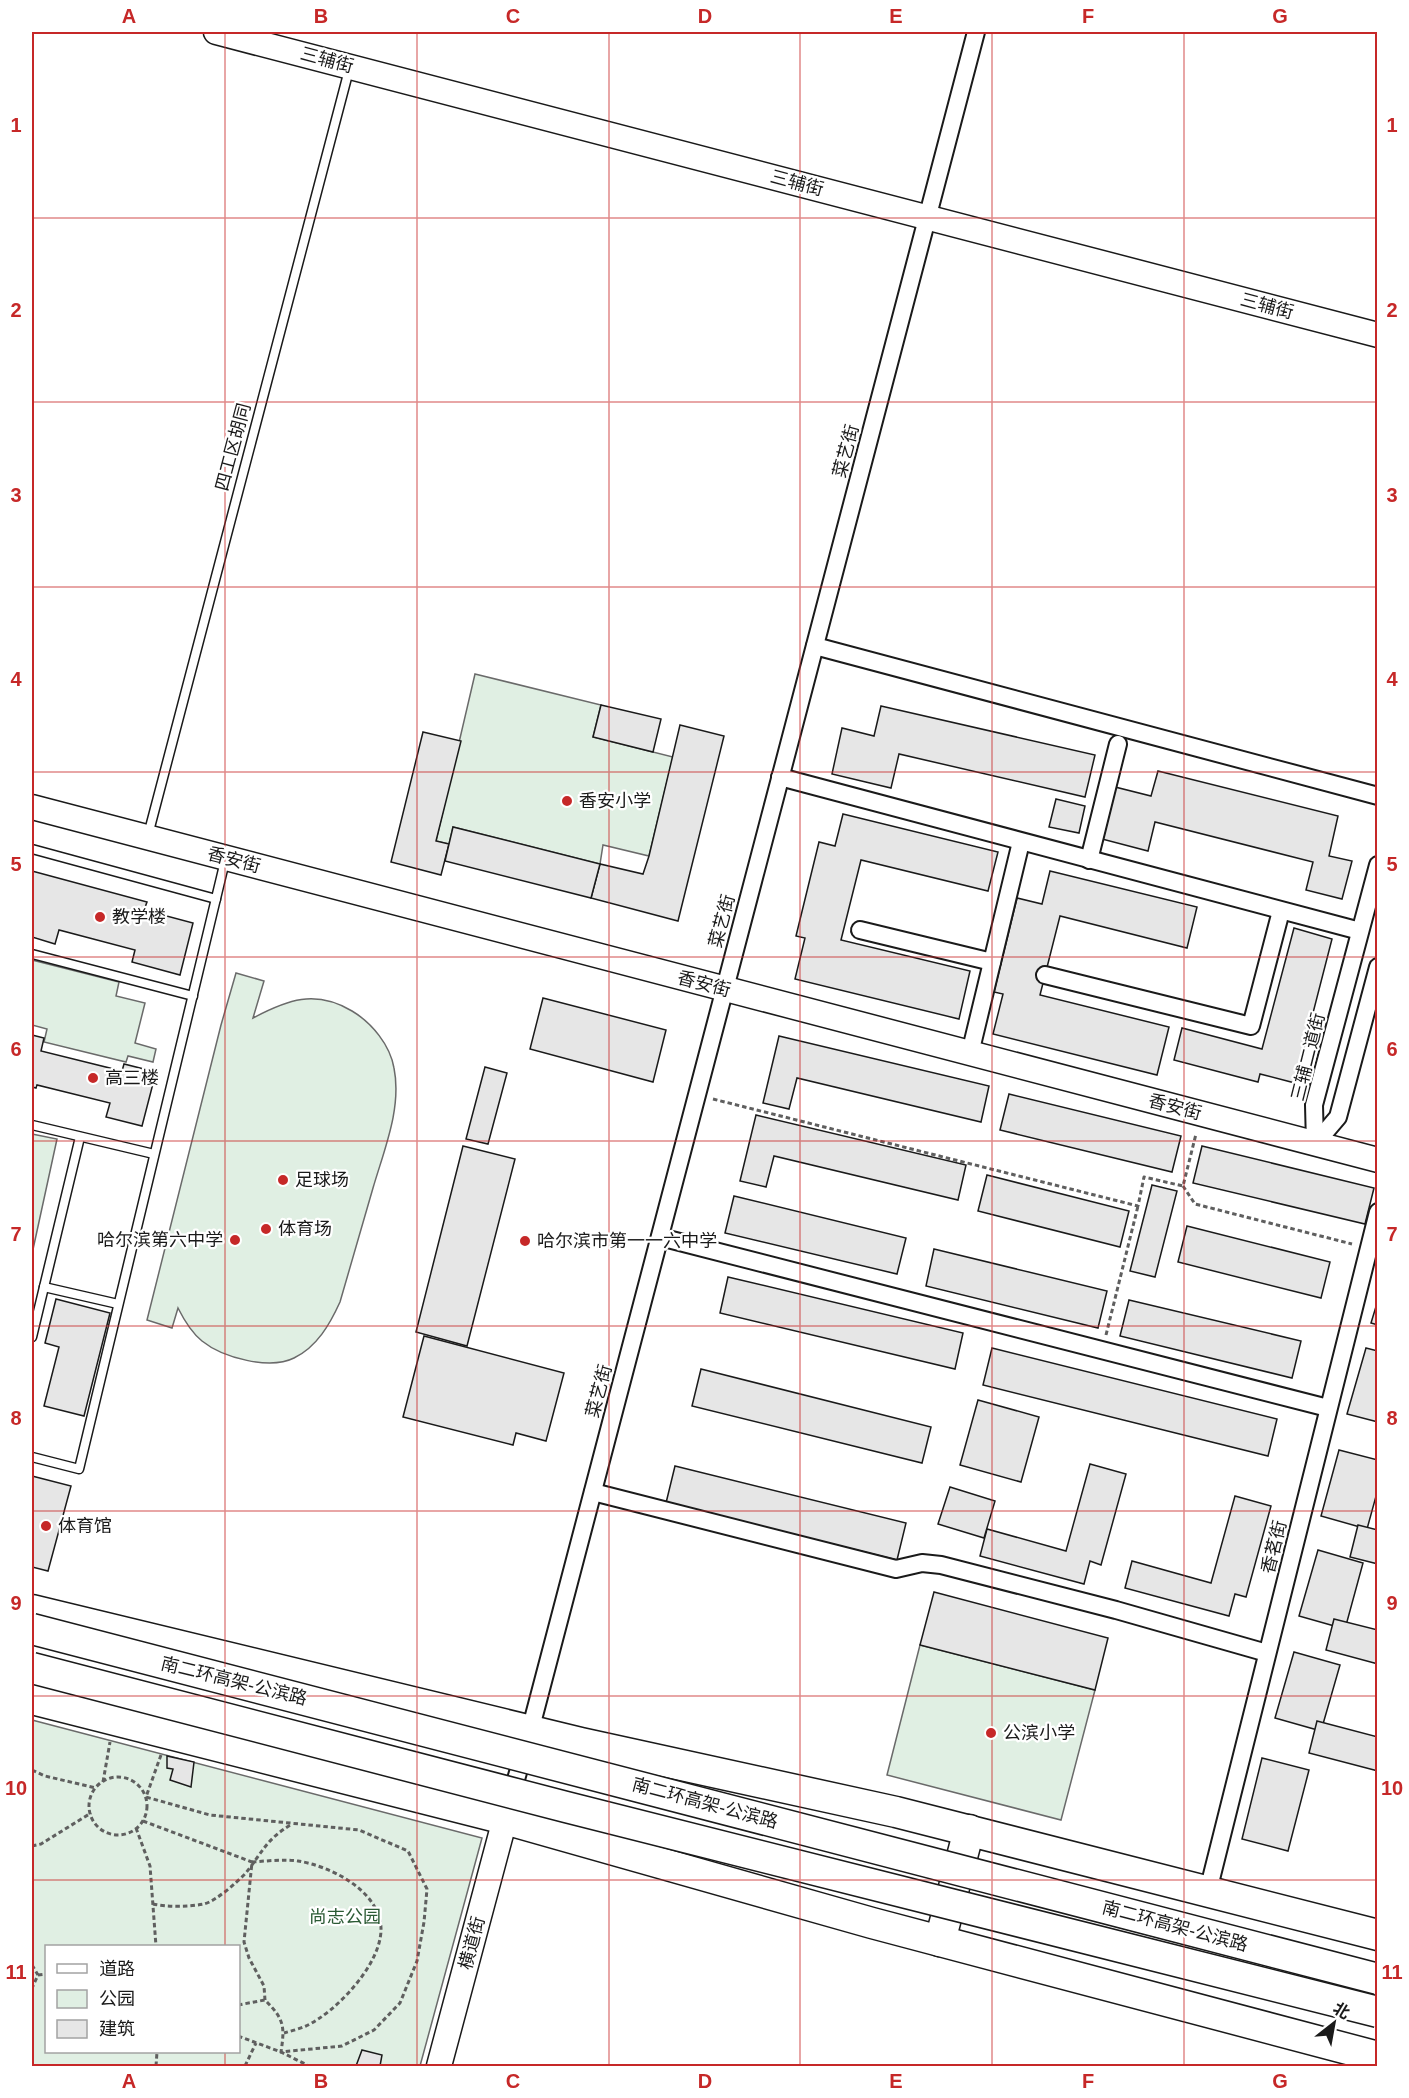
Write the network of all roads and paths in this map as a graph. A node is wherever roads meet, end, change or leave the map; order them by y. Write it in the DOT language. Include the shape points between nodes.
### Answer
graph roads {
  1 [pos="216,32"];
  2 [pos="976,32"];
  3 [pos="350,66"];
  4 [pos="927,217"];
  5 [pos="1377,335"];
  6 [pos="815,646"];
  7 [pos="1118,744"];
  8 [pos="780,777"];
  9 [pos="1377,796"];
  10 [pos="32,807"];
  11 [pos="147,837"];
  12 [pos="1021,842"];
  13 [pos="32,849"];
  14 [pos="226,858"];
  15 [pos="1089,860"];
  16 [pos="1377,865"];
  17 [pos="216,898"];
  18 [pos="1281,911"];
  19 [pos="860,930"];
  20 [pos="1360,931"];
  21 [pos="32,954"];
  22 [pos="992,963"];
  23 [pos="1377,967"];
  24 [pos="1046,975"];
  25 [pos="725,989"];
  26 [pos="193,996"];
  27 [pos="973,1041"];
  28 [pos="697,1095"];
  29 [pos="1201,1114"];
  30 [pos="32,1125"];
  31 [pos="80,1137"];
  32 [pos="1315,1144"];
  33 [pos="154,1154"];
  34 [pos="1377,1160"];
  35 [pos="1183,1185"];
  36 [pos="1138,1206"];
  37 [pos="1377,1212"];
  38 [pos="660,1237"];
  39 [pos="1368,1248"];
  40 [pos="44,1287"];
  41 [pos="118,1304"];
  42 [pos="32,1337"];
  43 [pos="1103,1351"];
  44 [pos="1328,1408"];
  45 [pos="32,1457"];
  46 [pos="593,1492"];
  47 [pos="32,1610"];
  48 [pos="32,1629"];
  49 [pos="1267,1653"];
  50 [pos="32,1668"];
  51 [pos="32,1699"];
  52 [pos="530,1731"];
  53 [pos="111,1740"];
  54 [pos="161,1754"];
  55 [pos="32,1770"];
  56 [pos="103,1782"];
  57 [pos="96,1788"];
  58 [pos="146,1797"];
  59 [pos="566,1806"];
  60 [pos="91,1814"];
  61 [pos="505,1819"];
  62 [pos="143,1821"];
  63 [pos="294,1823"];
  64 [pos="136,1828"];
  65 [pos="969,1830"];
  66 [pos="32,1846"];
  67 [pos="888,1851"];
  68 [pos="252,1862"];
  69 [pos="1208,1891"];
  70 [pos="153,1904"];
  71 [pos="872,1923"];
  72 [pos="1377,1935"];
  73 [pos="940,1941"];
  74 [pos="156,1945"];
  75 [pos="32,1965"];
  76 [pos="45,1974"];
  77 [pos="38,1975"];
  78 [pos="1377,1979"];
  79 [pos="32,1988"];
  80 [pos="265,2000"];
  81 [pos="240,2005"];
  82 [pos="1377,2012"];
  83 [pos="284,2033"];
  84 [pos="240,2037"];
  85 [pos="256,2043"];
  86 [pos="280,2052"];
  87 [pos="1377,2057"];
  88 [pos="245,2067"];
  89 [pos="309,2067"];
  90 [pos="439,2067"];
  1 -- 3 [label="street, 三辅街"];
  2 -- 4 [label="street, 菜艺街"];
  3 -- 4 [label="street, 三辅街"];
  3 -- 11 [label="lane, 四工区胡同"];
  4 -- 5 [label="street, 三辅街"];
  4 -- 6 [label="street, 菜艺街"];
  6 -- 8 [label="street, 菜艺街"];
  6 -- 9 [label="street"];
  7 -- 15 [label="street"];
  8 -- 12 [label="street"];
  8 -- 25 [label="street, 菜艺街"];
  10 -- 11 [label="street, 香安街"];
  11 -- 14 [label="street, 香安街"];
  12 -- 15 [label="street"];
  12 -- 22 [label="street"];
  13 -- 17 [label="lane"];
  14 -- 17 [label="lane"];
  14 -- 25 [label="street, 香安街"];
  15 -- 18 [label="street"];
  16 -- 20 [label="street, 三辅二道街"];
  17 -- 26 [label="lane"];
  18 -- 20 [label="street"];
  18 -- 24 [label="street" via="1251,1026"];
  19 -- 22 [label="street"];
  20 -- 32 [label="street, 三辅二道街" via="1314,1105"];
  21 -- 26 [label="lane"];
  22 -- 27 [label="street"];
  23 -- 32 [label="street" via="1338,1117"];
  25 -- 28 [label="street, 菜艺街"];
  25 -- 29 [label="street, 香安街"];
  26 -- 33 [label="lane"];
  28 -- 36 [label="path"];
  28 -- 38 [label="street, 菜艺街"];
  29 -- 32 [label="street, 香安街"];
  29 -- 35 [label="path"];
  30 -- 31 [label="lane"];
  31 -- 33 [label="lane"];
  31 -- 40 [label="lane"];
  32 -- 34 [label="street, 香安街"];
  33 -- 41 [label="lane"];
  35 -- 36 [label="path" via="1144,1177"];
  35 -- 39 [label="path" via="1195,1204"];
  36 -- 43 [label="path"];
  37 -- 39 [label="street, 香茗街"];
  38 -- 43 [label="street"];
  38 -- 46 [label="street, 菜艺街"];
  39 -- 44 [label="street, 香茗街"];
  40 -- 41 [label="lane"];
  40 -- 42 [label="lane"];
  41 -- 45 [label="lane" via="79,1469"];
  43 -- 44 [label="street"];
  44 -- 49 [label="street, 香茗街"];
  46 -- 49 [label="street" via="896,1569 922,1563 941,1564"];
  46 -- 52 [label="street, 菜艺街"];
  47 -- 52 [label="highway"];
  48 -- 67 [label="highway, 南二环高架-公滨路, bridge"];
  49 -- 69 [label="street, 香茗街"];
  50 -- 59 [label="highway, 南二环高架-公滨路, bridge"];
  51 -- 61 [label="highway"];
  52 -- 61 [label="street, 菜艺街"];
  52 -- 65 [label="highway"];
  53 -- 56 [label="path"];
  54 -- 58 [label="path"];
  55 -- 57 [label="path"];
  56 -- 57 [label="path"];
  56 -- 58 [label="path" via="119,1777 128,1779"];
  57 -- 60 [label="path" via="91,1796"];
  58 -- 62 [label="path"];
  58 -- 63 [label="path" via="210,1815"];
  59 -- 71 [label="highway, bridge"];
  59 -- 82 [label="highway, 南二环高架-公滨路, bridge"];
  60 -- 64 [label="path" via="94,1822 110,1833 119,1835"];
  60 -- 66 [label="path"];
  61 -- 71 [label="highway"];
  61 -- 90 [label="street, 横道街"];
  62 -- 64 [label="path"];
  62 -- 68 [label="path"];
  63 -- 68 [label="path" via="266,1843"];
  63 -- 86 [label="path" via="359,1830 408,1851 427,1889 417,1961 400,2003 374,2030 342,2046"];
  64 -- 70 [label="path" via="150,1866"];
  65 -- 69 [label="highway"];
  65 -- 73 [label="highway"];
  67 -- 69 [label="highway, bridge"];
  67 -- 78 [label="highway, 南二环高架-公滨路, bridge"];
  68 -- 70 [label="path" via="230,1888 206,1904"];
  68 -- 80 [label="path" via="244,1942 264,1986"];
  68 -- 83 [label="path" via="297,1861 323,1867 364,1893 381,1929 369,1968 356,1984 307,2025"];
  69 -- 72 [label="highway"];
  70 -- 74 [label="path"];
  71 -- 73 [label="highway"];
  73 -- 87 [label="highway"];
  75 -- 77 [label="path"];
  76 -- 77 [label="path"];
  77 -- 79 [label="path"];
  80 -- 81 [label="path"];
  80 -- 83 [label="path" via="279,2014"];
  83 -- 86 [label="path"];
  84 -- 85 [label="path"];
  85 -- 86 [label="path"];
  85 -- 88 [label="path"];
  86 -- 89 [label="path"];
}
